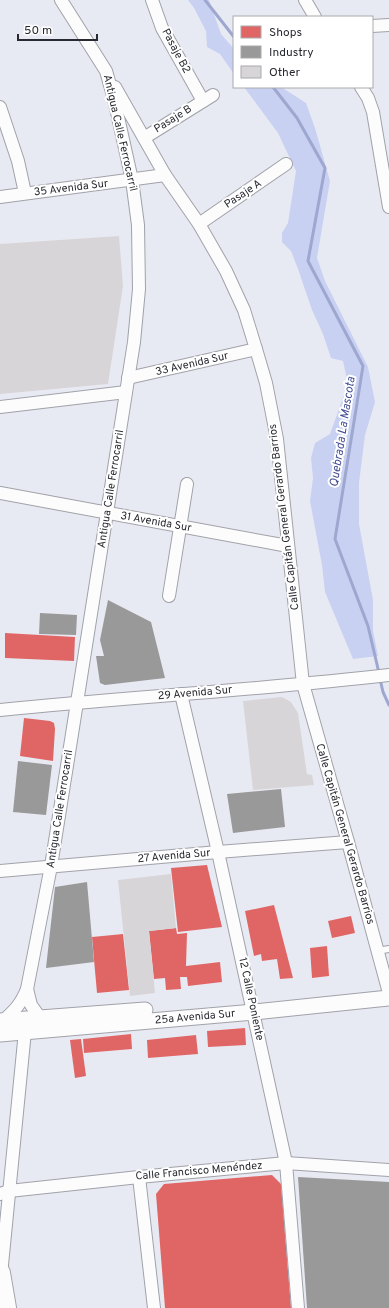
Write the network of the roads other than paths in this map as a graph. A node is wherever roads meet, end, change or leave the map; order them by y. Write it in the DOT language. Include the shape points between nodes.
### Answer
graph roads {
  1 [pos="61,0"];
  2 [pos="152,0"];
  3 [pos="305,0"];
  4 [pos="314,16"];
  5 [pos="389,25"];
  6 [pos="373,26"];
  7 [pos="106,71"];
  8 [pos="362,88"];
  9 [pos="208,98"];
  10 [pos="0,107"];
  11 [pos="144,138"];
  12 [pos="286,164"];
  13 [pos="165,175"];
  14 [pos="132,180"];
  15 [pos="387,181"];
  16 [pos="25,193"];
  17 [pos="0,197"];
  18 [pos="389,207"];
  19 [pos="199,224"];
  20 [pos="256,349"];
  21 [pos="128,378"];
  22 [pos="126,392"];
  23 [pos="0,407"];
  24 [pos="187,484"];
  25 [pos="0,493"];
  26 [pos="108,513"];
  27 [pos="180,526"];
  28 [pos="288,546"];
  29 [pos="169,596"];
  30 [pos="389,675"];
  31 [pos="303,684"];
  32 [pos="181,694"];
  33 [pos="77,702"];
  34 [pos="0,710"];
  35 [pos="348,842"];
  36 [pos="218,852"];
  37 [pos="51,866"];
  38 [pos="0,872"];
  39 [pos="383,950"];
  40 [pos="27,989"];
  41 [pos="389,993"];
  42 [pos="253,1007"];
  43 [pos="41,1019"];
  44 [pos="1,1025"];
  45 [pos="25,1031"];
  46 [pos="286,1163"];
  47 [pos="389,1170"];
  48 [pos="139,1177"];
  49 [pos="4,1193"];
  50 [pos="0,1274"];
  51 [pos="6,1308"];
  52 [pos="154,1308"];
  53 [pos="298,1308"];
  1 -- 7 [label="street, Antigua Calle Ferrocarril"];
  2 -- 9 [label="street, Pasaje B2" via="162,28"];
  3 -- 4 [label="street"];
  5 -- 6 [label="street"];
  7 -- 11 [label="street, Calle Capitán General Gerardo Barrios"];
  7 -- 14 [label="street, Antigua Calle Ferrocarril"];
  8 -- 15 [label="street" via="373,112"];
  9 -- 11 [label="street, Pasaje B"];
  10 -- 16 [label="street" via="18,161"];
  11 -- 13 [label="street, Calle Capitán General Gerardo Barrios"];
  12 -- 19 [label="street, Pasaje A"];
  13 -- 14 [label="street, 35 Avenida Sur"];
  13 -- 19 [label="street, Calle Capitán General Gerardo Barrios"];
  14 -- 16 [label="street, 35 Avenida Sur"];
  14 -- 21 [label="street, Antigua Calle Ferrocarril" via="138,225 139,281"];
  15 -- 18 [label="street"];
  16 -- 17 [label="street, 35 Avenida Sur"];
  19 -- 20 [label="street, Calle Capitán General Gerardo Barrios" via="233,283"];
  20 -- 21 [label="street, 33 Avenida Sur"];
  20 -- 28 [label="street, Calle Capitán General Gerardo Barrios" via="266,383 276,439"];
  21 -- 22 [label="street, Antigua Calle Ferrocarril"];
  22 -- 23 [label="street"];
  22 -- 26 [label="street, Antigua Calle Ferrocarril"];
  24 -- 27 [label="street"];
  25 -- 26 [label="street, 31 Avenida Sur"];
  26 -- 27 [label="street, 31 Avenida Sur"];
  26 -- 33 [label="street, Antigua Calle Ferrocarril"];
  27 -- 28 [label="street, 31 Avenida Sur"];
  27 -- 29 [label="street"];
  28 -- 31 [label="street, Calle Capitán General Gerardo Barrios"];
  30 -- 31 [label="street, 29 Avenida Sur"];
  31 -- 32 [label="street, 29 Avenida Sur"];
  31 -- 35 [label="street, Calle Capitán General Gerardo Barrios"];
  32 -- 33 [label="street, 29 Avenida Sur"];
  32 -- 36 [label="street, 12 Calle Poniente"];
  33 -- 34 [label="street, 29 Avenida Sur"];
  33 -- 37 [label="street, Antigua Calle Ferrocarril"];
  35 -- 36 [label="street, 27 Avenida Sur"];
  35 -- 39 [label="street, Calle Capitán General Gerardo Barrios"];
  36 -- 37 [label="street, 27 Avenida Sur"];
  36 -- 42 [label="street, 12 Calle Poniente"];
  37 -- 38 [label="street, 27 Avenida Sur"];
  37 -- 40 [label="street, Antigua Calle Ferrocarril"];
  39 -- 41 [label="street, Calle Capitán General Gerardo Barrios"];
  40 -- 43 [label="street, Antigua Calle Ferrocarril" via="31,1005"];
  40 -- 44 [label="street, Antigua Calle Ferrocarril" via="18,1007"];
  41 -- 42 [label="street, 25a Avenida Sur"];
  42 -- 43 [label="street, 25a Avenida Sur"];
  42 -- 45 [label="street, 25a Avenida Sur"];
  42 -- 46 [label="street, 12 Calle Poniente"];
  43 -- 44 [label="street, 25a Avenida Sur"];
  44 -- 45 [label="street, 25a Avenida Sur"];
  45 -- 49 [label="street"];
  46 -- 47 [label="street, Calle Francisco Menéndez"];
  46 -- 48 [label="street, Calle Francisco Menéndez"];
  46 -- 53 [label="street, 12 Calle Poniente"];
  48 -- 49 [label="street, Calle Francisco Menéndez"];
  48 -- 52 [label="street"];
  49 -- 50 [label="street"];
  50 -- 51 [label="highway"];
}
